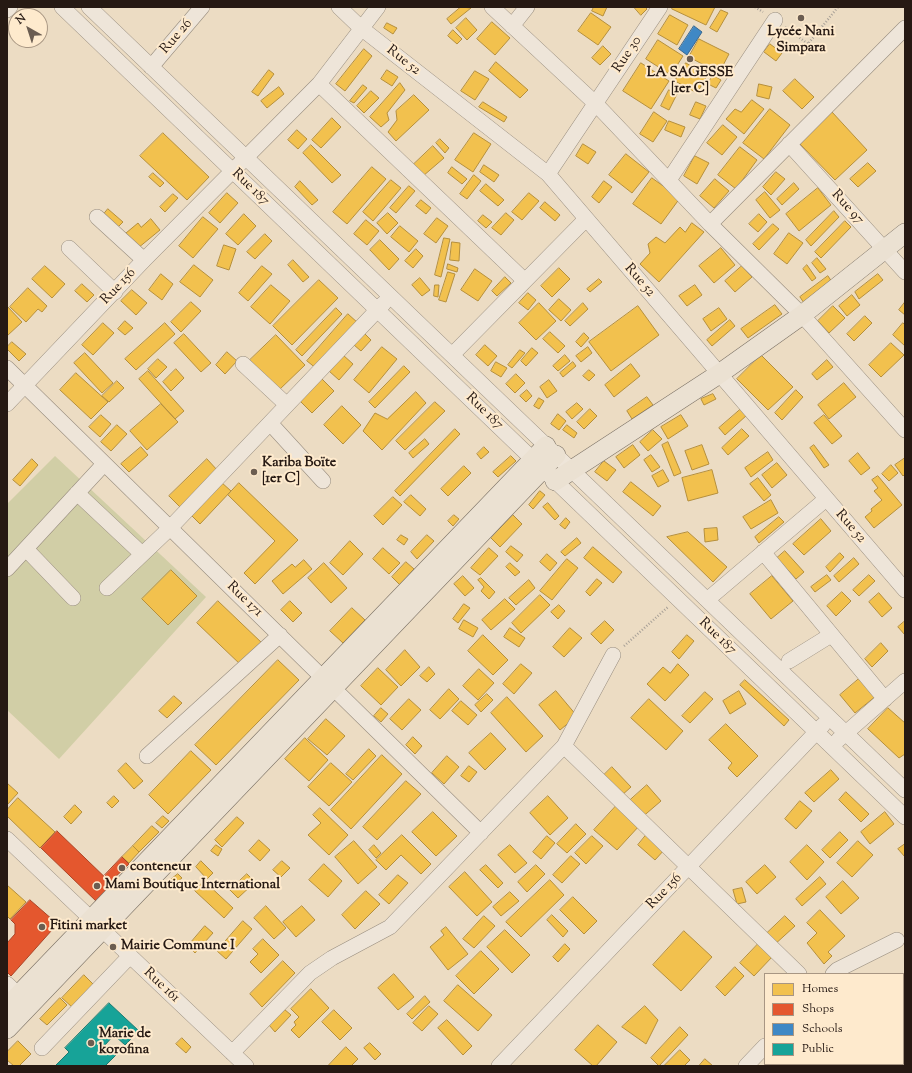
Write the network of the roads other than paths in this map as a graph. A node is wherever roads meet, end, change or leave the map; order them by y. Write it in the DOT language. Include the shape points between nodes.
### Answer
graph roads {
  1 [pos="10,7"];
  2 [pos="62,7"];
  3 [pos="89,7"];
  4 [pos="202,7"];
  5 [pos="339,7"];
  6 [pos="378,7"];
  7 [pos="492,7"];
  8 [pos="527,7"];
  9 [pos="660,7"];
  10 [pos="7,10"];
  11 [pos="775,20"];
  12 [pos="512,26"];
  13 [pos="361,28"];
  14 [pos="905,28"];
  15 [pos="151,67"];
  16 [pos="319,84"];
  17 [pos="596,103"];
  18 [pos="789,144"];
  19 [pos="246,157"];
  20 [pos="232,171"];
  21 [pos="548,174"];
  22 [pos="669,180"];
  23 [pos="97,217"];
  24 [pos="586,219"];
  25 [pos="710,224"];
  26 [pos="905,233"];
  27 [pos="69,248"];
  28 [pos="885,249"];
  29 [pos="144,260"];
  30 [pos="905,272"];
  31 [pos="524,280"];
  32 [pos="115,292"];
  33 [pos="390,296"];
  34 [pos="378,310"];
  35 [pos="802,315"];
  36 [pos="452,355"];
  37 [pos="244,364"];
  38 [pos="7,368"];
  39 [pos="719,374"];
  40 [pos="25,386"];
  41 [pos="7,404"];
  42 [pos="287,405"];
  43 [pos="270,423"];
  44 [pos="905,430"];
  45 [pos="551,451"];
  46 [pos="104,464"];
  47 [pos="544,470"];
  48 [pos="572,470"];
  49 [pos="323,481"];
  50 [pos="77,493"];
  51 [pos="826,499"];
  52 [pos="170,528"];
  53 [pos="26,549"];
  54 [pos="763,552"];
  55 [pos="142,554"];
  56 [pos="7,569"];
  57 [pos="107,588"];
  58 [pos="905,590"];
  59 [pos="74,598"];
  60 [pos="707,600"];
  61 [pos="280,635"];
  62 [pos="831,635"];
  63 [pos="613,655"];
  64 [pos="789,661"];
  65 [pos="905,681"];
  66 [pos="328,683"];
  67 [pos="884,699"];
  68 [pos="830,718"];
  69 [pos="816,732"];
  70 [pos="846,733"];
  71 [pos="564,746"];
  72 [pos="831,746"];
  73 [pos="147,756"];
  74 [pos="905,790"];
  75 [pos="905,817"];
  76 [pos="481,833"];
  77 [pos="7,840"];
  78 [pos="689,867"];
  79 [pos="96,925"];
  80 [pos="897,940"];
  81 [pos="130,956"];
  82 [pos="798,973"];
  83 [pos="834,973"];
  84 [pos="16,998"];
  85 [pos="7,1029"];
  86 [pos="764,1047"];
  87 [pos="42,1048"];
  88 [pos="232,1053"];
  89 [pos="246,1066"];
  90 [pos="499,1066"];
  91 [pos="746,1066"];
  1 -- 10 [label="street"];
  2 -- 20 [label="street, Rue 187"];
  3 -- 15 [label="street, Rue 187"];
  4 -- 15 [label="street, Rue 26"];
  5 -- 13 [label="street, Rue 52"];
  6 -- 13 [label="street, Rue 156"];
  7 -- 12 [label="street"];
  8 -- 12 [label="street"];
  9 -- 17 [label="street, Rue 30"];
  11 -- 22 [label="street"];
  12 -- 17 [label="street"];
  13 -- 16 [label="street, Rue 156"];
  13 -- 21 [label="street, Rue 52"];
  14 -- 18 [label="street"];
  15 -- 19 [label="street, Rue 187"];
  16 -- 19 [label="street, Rue 156"];
  16 -- 31 [label="street"];
  17 -- 21 [label="street, Rue 30"];
  17 -- 22 [label="street"];
  18 -- 25 [label="street"];
  18 -- 28 [label="street, Rue 97"];
  19 -- 20 [label="street, Rue 156"];
  19 -- 33 [label="street, Rue 187"];
  20 -- 29 [label="street, Rue 156"];
  20 -- 34 [label="street, Rue 187"];
  21 -- 24 [label="street, Rue 52"];
  22 -- 25 [label="street"];
  23 -- 29 [label="street"];
  24 -- 31 [label="street"];
  24 -- 39 [label="street, Rue 52"];
  25 -- 35 [label="street"];
  26 -- 28 [label="main road"];
  27 -- 32 [label="street"];
  28 -- 30 [label="street, Rue 97"];
  28 -- 35 [label="main road"];
  29 -- 32 [label="street, Rue 156"];
  31 -- 36 [label="street"];
  32 -- 40 [label="street, Rue 156"];
  33 -- 34 [label="street"];
  33 -- 36 [label="street, Rue 187"];
  34 -- 42 [label="street"];
  34 -- 47 [label="street, Rue 187"];
  35 -- 39 [label="main road"];
  35 -- 44 [label="street"];
  36 -- 45 [label="street, Rue 187"];
  37 -- 42 [label="street"];
  38 -- 40 [label="street, Rue 171"];
  39 -- 48 [label="main road"];
  39 -- 51 [label="street, Rue 52"];
  40 -- 41 [label="street, Rue 156"];
  40 -- 46 [label="street, Rue 171"];
  42 -- 43 [label="street"];
  43 -- 49 [label="street"];
  43 -- 52 [label="street"];
  45 -- 47 [label="main road"];
  45 -- 48 [label="street, Rue 187"];
  46 -- 50 [label="street"];
  46 -- 52 [label="street, Rue 171"];
  47 -- 48 [label="main road"];
  47 -- 66 [label="main road"];
  47 -- 69 [label="street, Rue 187"];
  48 -- 60 [label="street, Rue 187"];
  50 -- 53 [label="street"];
  50 -- 55 [label="street"];
  51 -- 54 [label="street"];
  51 -- 58 [label="street, Rue 52"];
  52 -- 55 [label="street"];
  52 -- 61 [label="street, Rue 171"];
  53 -- 56 [label="street"];
  53 -- 59 [label="street"];
  54 -- 60 [label="street"];
  54 -- 62 [label="street"];
  55 -- 57 [label="street"];
  60 -- 68 [label="street, Rue 187"];
  61 -- 66 [label="street, Rue 171"];
  61 -- 73 [label="street"];
  62 -- 64 [label="street"];
  62 -- 67 [label="street"];
  63 -- 71 [label="street"];
  65 -- 67 [label="street"];
  66 -- 76 [label="street, Rue 171"];
  66 -- 79 [label="main road"];
  67 -- 70 [label="street"];
  68 -- 69 [label="street, Rue 156"];
  68 -- 70 [label="street, Rue 187"];
  69 -- 72 [label="street, Rue 187"];
  69 -- 78 [label="street, Rue 156"];
  70 -- 72 [label="street"];
  70 -- 74 [label="street, Rue 187"];
  71 -- 76 [label="street"];
  71 -- 78 [label="street"];
  72 -- 75 [label="street, Rue 187"];
  76 -- 88 [label="street" via="390,927 332,958 310,973"];
  77 -- 79 [label="street, Rue 161"];
  78 -- 82 [label="street"];
  78 -- 90 [label="street, Rue 156"];
  79 -- 81 [label="street, Rue 161"];
  79 -- 84 [label="main road"];
  80 -- 83 [label="street"];
  81 -- 87 [label="street"];
  81 -- 88 [label="street, Rue 161"];
  84 -- 85 [label="main road"];
  86 -- 91 [label="street"];
  88 -- 89 [label="street, Rue 161"];
}
